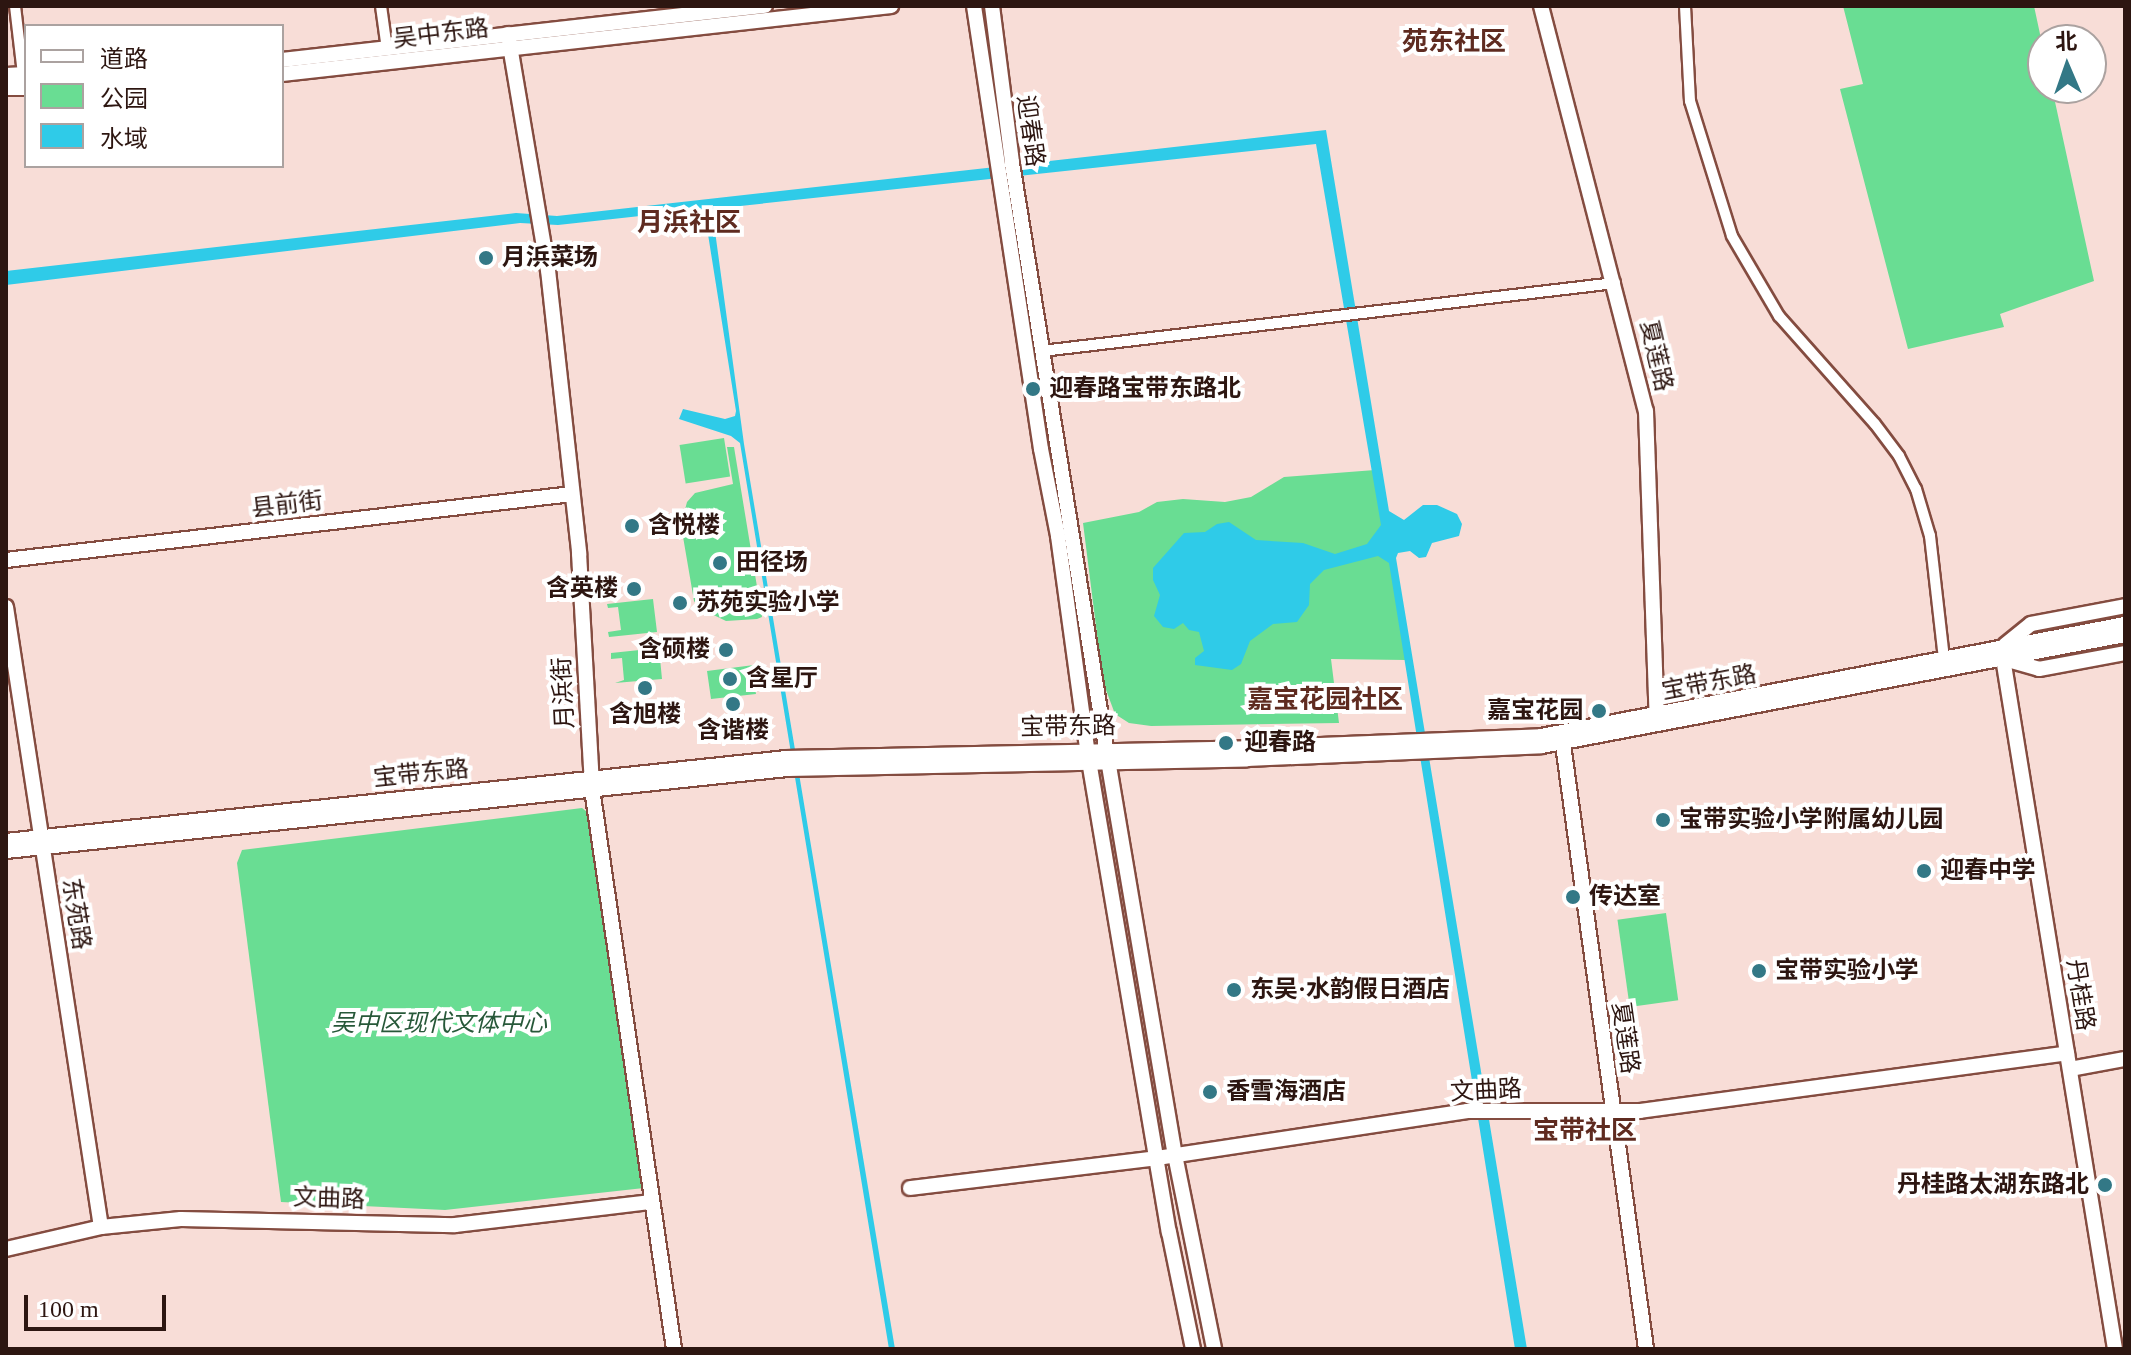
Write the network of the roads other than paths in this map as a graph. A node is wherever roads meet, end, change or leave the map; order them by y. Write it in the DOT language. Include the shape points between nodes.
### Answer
graph roads {
  1 [pos="15,6"];
  2 [pos="381,6"];
  3 [pos="765,6"];
  4 [pos="891,6"];
  5 [pos="974,6"];
  6 [pos="992,6"];
  7 [pos="1541,6"];
  8 [pos="1685,6"];
  9 [pos="508,41"];
  10 [pos="387,49"];
  11 [pos="284,60"];
  12 [pos="24,72"];
  13 [pos="284,74"];
  14 [pos="1006,168"];
  15 [pos="1615,283"];
  16 [pos="1042,351"];
  17 [pos="572,494"];
  18 [pos="6,560"];
  19 [pos="2125,606"];
  20 [pos="6,607"];
  21 [pos="2125,624"];
  22 [pos="2125,635"];
  23 [pos="2003,653"];
  24 [pos="2125,653"];
  25 [pos="1944,659"];
  26 [pos="1657,721"];
  27 [pos="1562,738"];
  28 [pos="1107,754"];
  29 [pos="1088,755"];
  30 [pos="591,784"];
  31 [pos="6,841"];
  32 [pos="43,842"];
  33 [pos="6,851"];
  34 [pos="2067,1053"];
  35 [pos="2125,1059"];
  36 [pos="2070,1069"];
  37 [pos="1613,1111"];
  38 [pos="1175,1155"];
  39 [pos="1157,1158"];
  40 [pos="910,1188"];
  41 [pos="652,1202"];
  42 [pos="101,1227"];
  43 [pos="6,1249"];
  44 [pos="674,1349"];
  45 [pos="1193,1349"];
  46 [pos="1214,1349"];
  47 [pos="1646,1349"];
  48 [pos="2115,1349"];
  1 -- 12 [label="street"];
  2 -- 10 [label="street"];
  3 -- 9 [label="main road, 吴中东路"];
  4 -- 9 [label="main road, 吴中东路"];
  5 -- 14 [label="main road, 迎春路"];
  6 -- 14 [label="main road, 迎春路"];
  7 -- 15 [label="main road, 夏莲路"];
  8 -- 25 [label="street" via="1690,101 1732,236 1779,316 1875,424 1911,479 1930,536"];
  9 -- 10 [label="main road, 吴中东路"];
  9 -- 13 [label="main road, 吴中东路"];
  9 -- 17 [label="main road, 月浜街" via="541,230"];
  10 -- 11 [label="main road, 吴中东路"];
  14 -- 16 [label="main road, 迎春路"];
  14 -- 29 [label="main road, 迎春路" via="1041,449"];
  15 -- 16 [label="street"];
  15 -- 26 [label="main road, 夏莲路" via="1648,431"];
  16 -- 28 [label="main road, 迎春路"];
  17 -- 18 [label="main road, 县前街"];
  17 -- 30 [label="main road, 月浜街"];
  19 -- 23 [label="main road" via="2031,624"];
  20 -- 32 [label="main road, 东苑路"];
  21 -- 23 [label="main road, 宝带东路"];
  22 -- 23 [label="main road, 宝带东路"];
  23 -- 24 [label="main road" via="2039,669"];
  23 -- 25 [label="main road, 宝带东路"];
  23 -- 26 [label="main road, 宝带东路"];
  23 -- 34 [label="main road, 丹桂路"];
  25 -- 26 [label="main road, 宝带东路"];
  26 -- 27 [label="main road, 宝带东路"];
  27 -- 28 [label="main road, 宝带东路" via="1452,747"];
  27 -- 37 [label="main road, 夏莲路"];
  28 -- 29 [label="main road, 宝带东路"];
  28 -- 38 [label="main road, 迎春路"];
  29 -- 30 [label="main road, 宝带东路" via="794,763"];
  29 -- 39 [label="main road, 迎春路"];
  30 -- 32 [label="main road, 宝带东路"];
  30 -- 41 [label="main road, 月浜街"];
  31 -- 32 [label="main road, 宝带东路"];
  32 -- 33 [label="main road, 宝带东路"];
  32 -- 42 [label="main road, 东苑路"];
  34 -- 36 [label="main road, 丹桂路"];
  34 -- 37 [label="main road, 文曲路"];
  35 -- 36 [label="main road"];
  36 -- 48 [label="main road, 丹桂路"];
  37 -- 38 [label="main road, 文曲路" via="1472,1111"];
  37 -- 47 [label="main road, 夏莲路"];
  38 -- 39 [label="main road, 文曲路"];
  38 -- 46 [label="main road, 迎春路"];
  39 -- 40 [label="main road, 文曲路"];
  39 -- 45 [label="main road, 迎春路"];
  41 -- 42 [label="main road, 文曲路" via="455,1225 181,1219"];
  41 -- 44 [label="main road, 月浜街"];
  42 -- 43 [label="main road, 文曲路"];
}
